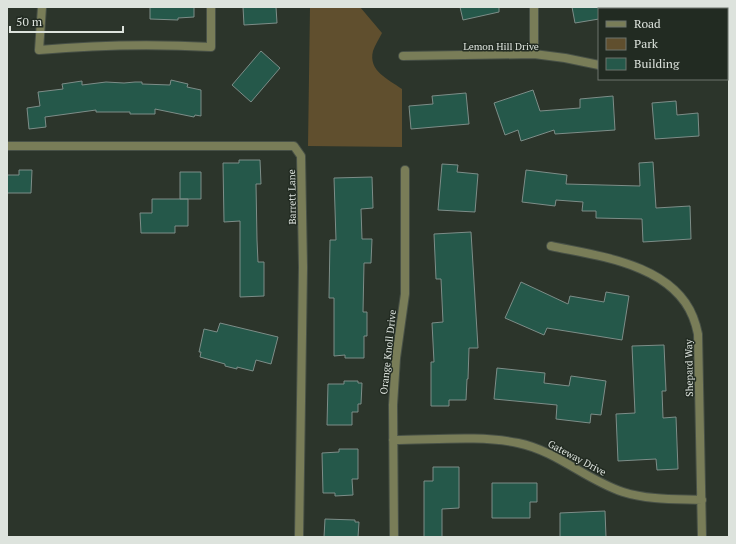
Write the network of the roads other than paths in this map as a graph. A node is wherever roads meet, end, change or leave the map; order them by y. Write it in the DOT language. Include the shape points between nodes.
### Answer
graph roads {
  1 [pos="42,7"];
  2 [pos="210,7"];
  3 [pos="534,7"];
  4 [pos="534,54"];
  5 [pos="403,56"];
  6 [pos="598,66"];
  7 [pos="7,146"];
  8 [pos="405,170"];
  9 [pos="551,246"];
  10 [pos="393,440"];
  11 [pos="702,500"];
  12 [pos="299,537"];
  13 [pos="394,537"];
  14 [pos="702,537"];
  1 -- 2 [label="street" via="39,50 168,45 211,47"];
  3 -- 4 [label="street"];
  4 -- 5 [label="street, Lemon Hill Drive"];
  4 -- 6 [label="street, Lemon Hill Drive"];
  7 -- 12 [label="street, Barrett Lane" via="294,146 301,156 303,267"];
  8 -- 10 [label="street, Orange Knoll Drive" via="405,294 396,358"];
  9 -- 11 [label="street, Shepard Way" via="635,266 661,280 686,304 693,316 698,334"];
  10 -- 11 [label="street, Gateway Drive" via="484,439 519,443 547,452 623,492 641,497"];
  10 -- 13 [label="street, Orange Knoll Drive"];
  11 -- 14 [label="street, Shepard Way"];
}
